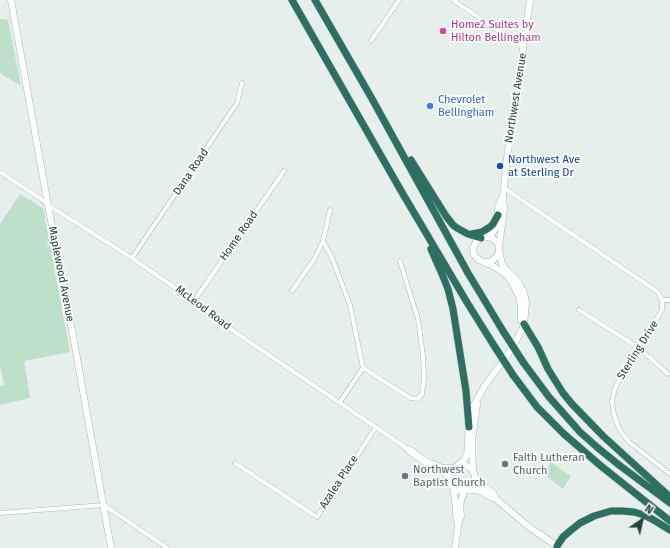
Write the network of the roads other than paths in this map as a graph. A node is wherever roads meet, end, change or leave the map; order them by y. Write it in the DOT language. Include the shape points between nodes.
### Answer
graph roads {
  1 [pos="11,0"];
  2 [pos="292,0"];
  3 [pos="315,0"];
  4 [pos="399,0"];
  5 [pos="453,0"];
  6 [pos="530,0"];
  7 [pos="371,41"];
  8 [pos="524,48"];
  9 [pos="242,83"];
  10 [pos="371,97"];
  11 [pos="284,170"];
  12 [pos="0,172"];
  13 [pos="504,188"];
  14 [pos="400,189"];
  15 [pos="503,196"];
  16 [pos="48,205"];
  17 [pos="330,210"];
  18 [pos="498,215"];
  19 [pos="468,234"];
  20 [pos="483,237"];
  21 [pos="323,241"];
  22 [pos="499,249"];
  23 [pos="132,258"];
  24 [pos="400,261"];
  25 [pos="485,262"];
  26 [pos="292,291"];
  27 [pos="662,300"];
  28 [pos="670,300"];
  29 [pos="194,301"];
  30 [pos="578,310"];
  31 [pos="524,324"];
  32 [pos="515,342"];
  33 [pos="638,348"];
  34 [pos="364,368"];
  35 [pos="668,374"];
  36 [pos="477,400"];
  37 [pos="340,402"];
  38 [pos="376,427"];
  39 [pos="469,427"];
  40 [pos="405,447"];
  41 [pos="235,463"];
  42 [pos="457,466"];
  43 [pos="473,470"];
  44 [pos="670,474"];
  45 [pos="476,477"];
  46 [pos="449,480"];
  47 [pos="452,487"];
  48 [pos="467,491"];
  49 [pos="670,497"];
  50 [pos="496,499"];
  51 [pos="670,503"];
  52 [pos="104,506"];
  53 [pos="0,513"];
  54 [pos="670,521"];
  55 [pos="458,526"];
  56 [pos="670,530"];
  57 [pos="559,547"];
  58 [pos="111,548"];
  59 [pos="167,548"];
  60 [pos="455,548"];
  1 -- 16 [label="main road, Maplewood Avenue"];
  2 -- 14 [label="highway"];
  3 -- 10 [label="highway"];
  4 -- 7 [label="street"];
  5 -- 8 [label="street"];
  6 -- 8 [label="main road, Northwest Avenue"];
  8 -- 13 [label="main road, Northwest Avenue"];
  9 -- 23 [label="street, Dana Road" via="237,104"];
  10 -- 19 [label="highway" via="450,221"];
  10 -- 51 [label="highway, bridge" via="468,273 522,362 580,432"];
  11 -- 29 [label="street, Home Road"];
  12 -- 16 [label="street, McLeod Road"];
  13 -- 15 [label="main road, Northwest Avenue"];
  13 -- 27 [label="street" via="658,292"];
  14 -- 39 [label="highway" via="448,289 466,391"];
  14 -- 54 [label="highway, bridge" via="493,344 537,407 601,466"];
  15 -- 18 [label="main road, Northwest Avenue"];
  15 -- 22 [label="main road, Northwest Avenue"];
  16 -- 23 [label="street, McLeod Road"];
  16 -- 52 [label="main road, Maplewood Avenue"];
  17 -- 21 [label="street"];
  18 -- 19 [label="highway" via="486,230"];
  18 -- 20 [label="main road, Northwest Avenue" via="491,235"];
  19 -- 20 [label="highway"];
  20 -- 22 [label="main road" via="490,237 497,242"];
  20 -- 25 [label="main road" via="473,248 479,260"];
  21 -- 26 [label="street" via="315,258"];
  21 -- 34 [label="street" via="350,305"];
  22 -- 25 [label="main road" via="494,260"];
  22 -- 31 [label="main road, Northwest Avenue" via="502,264 524,293"];
  23 -- 29 [label="street, McLeod Road"];
  24 -- 34 [label="street" via="418,319 424,371 422,394 418,399 410,398"];
  25 -- 32 [label="main road, Northwest Avenue" via="508,277 520,298 522,314"];
  27 -- 28 [label="street"];
  27 -- 33 [label="street, Sterling Drive" via="662,310"];
  29 -- 37 [label="street, McLeod Road" via="226,326"];
  30 -- 33 [label="street"];
  31 -- 32 [label="main road, Northwest Avenue"];
  31 -- 49 [label="highway" via="548,369 572,404"];
  32 -- 36 [label="main road, Northwest Avenue"];
  33 -- 35 [label="street"];
  33 -- 44 [label="street, Sterling Drive" via="615,388 612,402 614,415 629,442"];
  34 -- 37 [label="street"];
  36 -- 39 [label="main road, Northwest Avenue"];
  36 -- 43 [label="main road, Northwest Avenue" via="472,440"];
  37 -- 38 [label="street, McLeod Road"];
  38 -- 40 [label="street, McLeod Road"];
  38 -- 41 [label="street, Azalea Place" via="317,517"];
  39 -- 42 [label="main road, Northwest Avenue" via="466,457"];
  40 -- 42 [label="street, McLeod Road" via="429,462 443,467"];
  40 -- 46 [label="street, McLeod Road" via="426,464 442,471"];
  42 -- 43 [label="main road" via="466,465"];
  42 -- 46 [label="main road" via="450,473"];
  43 -- 45 [label="main road"];
  45 -- 48 [label="main road" via="474,486"];
  45 -- 50 [label="main road"];
  46 -- 47 [label="main road"];
  47 -- 48 [label="main road" via="458,491"];
  47 -- 55 [label="main road"];
  48 -- 50 [label="main road" via="480,491"];
  48 -- 55 [label="main road" via="461,500"];
  50 -- 57 [label="main road" via="529,527"];
  52 -- 53 [label="street"];
  52 -- 58 [label="main road, Maplewood Avenue"];
  52 -- 59 [label="street"];
  55 -- 60 [label="main road"];
  56 -- 57 [label="highway" via="634,512 611,511 580,523 563,537"];
}
